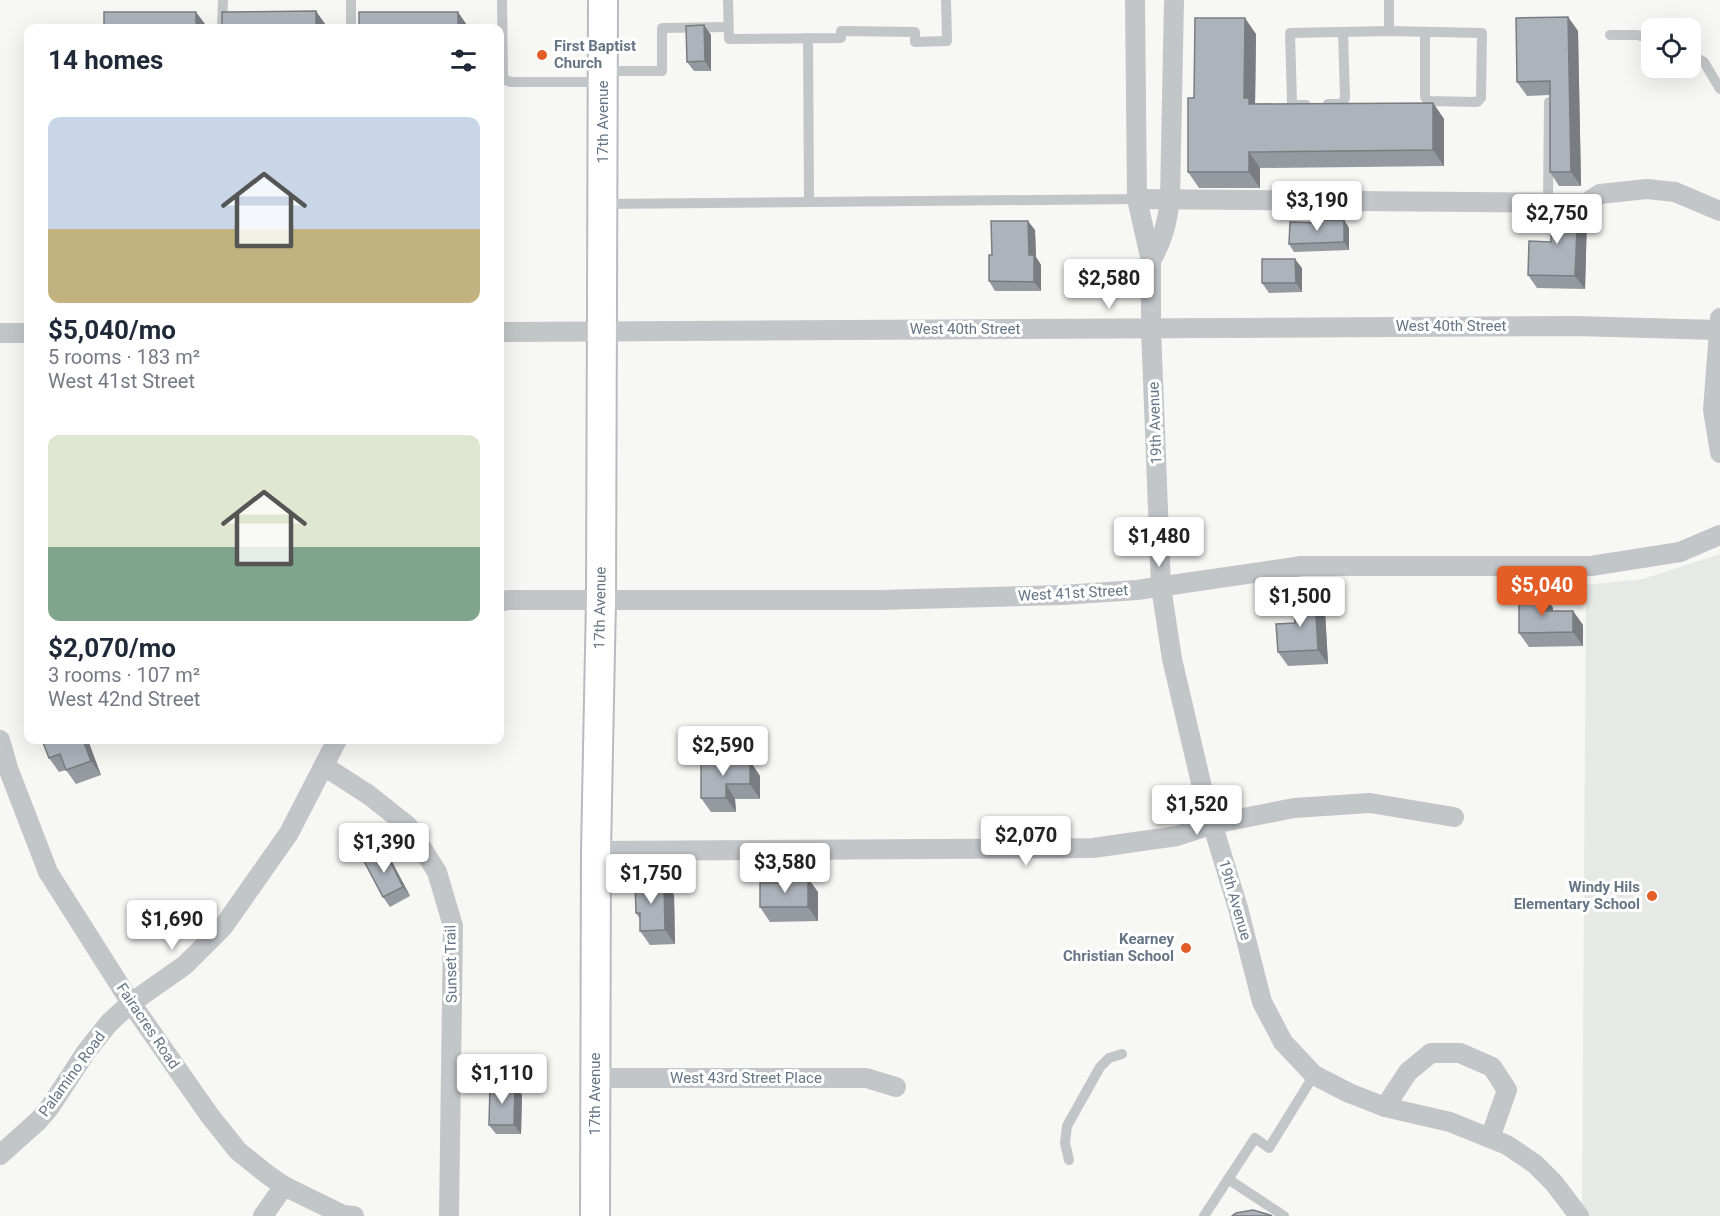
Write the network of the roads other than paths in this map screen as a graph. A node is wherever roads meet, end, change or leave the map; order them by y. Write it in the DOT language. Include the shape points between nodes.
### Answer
graph roads {
  1 [pos="223,0"];
  2 [pos="351,0"];
  3 [pos="502,0"];
  4 [pos="603,0"];
  5 [pos="728,0"];
  6 [pos="946,0"];
  7 [pos="1135,0"];
  8 [pos="1174,0"];
  9 [pos="1389,0"];
  10 [pos="222,24"];
  11 [pos="351,24"];
  12 [pos="502,24"];
  13 [pos="728,27"];
  14 [pos="1389,31"];
  15 [pos="1343,32"];
  16 [pos="1425,32"];
  17 [pos="1610,35"];
  18 [pos="1641,36"];
  19 [pos="808,38"];
  20 [pos="1701,60"];
  21 [pos="603,76"];
  22 [pos="504,78"];
  23 [pos="1720,89"];
  24 [pos="1549,102"];
  25 [pos="1137,199"];
  26 [pos="1170,199"];
  27 [pos="809,201"];
  28 [pos="1548,203"];
  29 [pos="603,204"];
  30 [pos="1720,211"];
  31 [pos="1151,261"];
  32 [pos="1719,324"];
  33 [pos="1151,328"];
  34 [pos="504,332"];
  35 [pos="602,332"];
  36 [pos="0,333"];
  37 [pos="24,333"];
  38 [pos="1720,453"];
  39 [pos="1720,535"];
  40 [pos="1161,587"];
  41 [pos="601,600"];
  42 [pos="504,601"];
  43 [pos="0,740"];
  44 [pos="335,744"];
  45 [pos="324,766"];
  46 [pos="1454,817"];
  47 [pos="1212,824"];
  48 [pos="596,851"];
  49 [pos="131,1003"];
  50 [pos="1122,1054"];
  51 [pos="1314,1075"];
  52 [pos="595,1078"];
  53 [pos="896,1087"];
  54 [pos="1384,1107"];
  55 [pos="1490,1138"];
  56 [pos="0,1155"];
  57 [pos="1069,1160"];
  58 [pos="1228,1179"];
  59 [pos="284,1186"];
  60 [pos="263,1216"];
  61 [pos="354,1216"];
  62 [pos="449,1216"];
  63 [pos="595,1216"];
  64 [pos="1204,1216"];
  65 [pos="1284,1216"];
  66 [pos="1579,1216"];
  1 -- 10 [label="lane"];
  2 -- 11 [label="lane"];
  3 -- 12 [label="lane"];
  4 -- 21 [label="main road, 17th Avenue"];
  5 -- 13 [label="lane"];
  6 -- 19 [label="lane" via="947,41 915,42 915,32 841,31 841,38"];
  7 -- 25 [label="street, 19th Avenue"];
  8 -- 26 [label="street, 19th Avenue"];
  9 -- 14 [label="lane"];
  13 -- 19 [label="lane" via="729,39"];
  13 -- 21 [label="lane" via="662,28 662,71"];
  14 -- 15 [label="lane"];
  14 -- 16 [label="lane"];
  15 -- 15 [label="lane" via="1290,33 1295,105 1342,104"];
  16 -- 16 [label="lane" via="1428,101 1478,102 1482,33"];
  17 -- 18 [label="lane"];
  19 -- 27 [label="lane"];
  20 -- 23 [label="lane"];
  21 -- 22 [label="lane" via="511,82"];
  21 -- 29 [label="main road, 17th Avenue"];
  24 -- 28 [label="lane"];
  25 -- 26 [label="street"];
  25 -- 27 [label="lane"];
  25 -- 31 [label="street, 19th Avenue"];
  26 -- 28 [label="street"];
  26 -- 31 [label="street, 19th Avenue" via="1167,224"];
  27 -- 29 [label="lane"];
  28 -- 30 [label="street" via="1586,203 1600,194 1647,189 1675,192"];
  29 -- 35 [label="main road, 17th Avenue"];
  31 -- 33 [label="street, 19th Avenue"];
  32 -- 33 [label="street, West 40th Street"];
  32 -- 38 [label="street" via="1713,410"];
  33 -- 35 [label="street, West 40th Street"];
  33 -- 40 [label="street, 19th Avenue"];
  34 -- 35 [label="street, West 40th Street"];
  35 -- 41 [label="main road, 17th Avenue"];
  36 -- 37 [label="street"];
  39 -- 40 [label="street, West 41st Street" via="1680,552 1591,566 1302,566"];
  40 -- 41 [label="street, West 41st Street" via="1062,595 878,600"];
  40 -- 47 [label="street, 19th Avenue" via="1172,659"];
  41 -- 42 [label="street"];
  41 -- 48 [label="main road, 17th Avenue"];
  43 -- 49 [label="street, Fairacres Road" via="48,872"];
  44 -- 45 [label="street, Palamino Road"];
  45 -- 49 [label="street, Palamino Road" via="289,833 223,927 185,965"];
  45 -- 62 [label="street, Sunset Trail" via="408,826 437,872 453,926"];
  46 -- 47 [label="street" via="1370,803 1294,808"];
  47 -- 48 [label="street" via="1177,836 1093,848"];
  47 -- 51 [label="street, 19th Avenue" via="1262,1002 1283,1042"];
  48 -- 52 [label="main road, 17th Avenue"];
  49 -- 56 [label="street, Palamino Road" via="97,1037 38,1121"];
  49 -- 59 [label="street, Fairacres Road" via="224,1135 252,1163"];
  50 -- 57 [label="lane" via="1108,1058 1100,1067 1067,1126"];
  51 -- 54 [label="street, 19th Avenue"];
  51 -- 58 [label="lane" via="1269,1148 1256,1138"];
  52 -- 53 [label="street, West 43rd Street Place" via="866,1078"];
  52 -- 63 [label="main road, 17th Avenue"];
  54 -- 55 [label="street, 19th Avenue" via="1450,1122"];
  54 -- 55 [label="street" via="1417,1062 1431,1053 1460,1053 1492,1067 1507,1090"];
  55 -- 66 [label="street, 19th Avenue" via="1535,1164"];
  58 -- 64 [label="lane"];
  58 -- 65 [label="lane"];
  59 -- 60 [label="street"];
  59 -- 61 [label="street, Fairacres Road" via="343,1215"];
}
